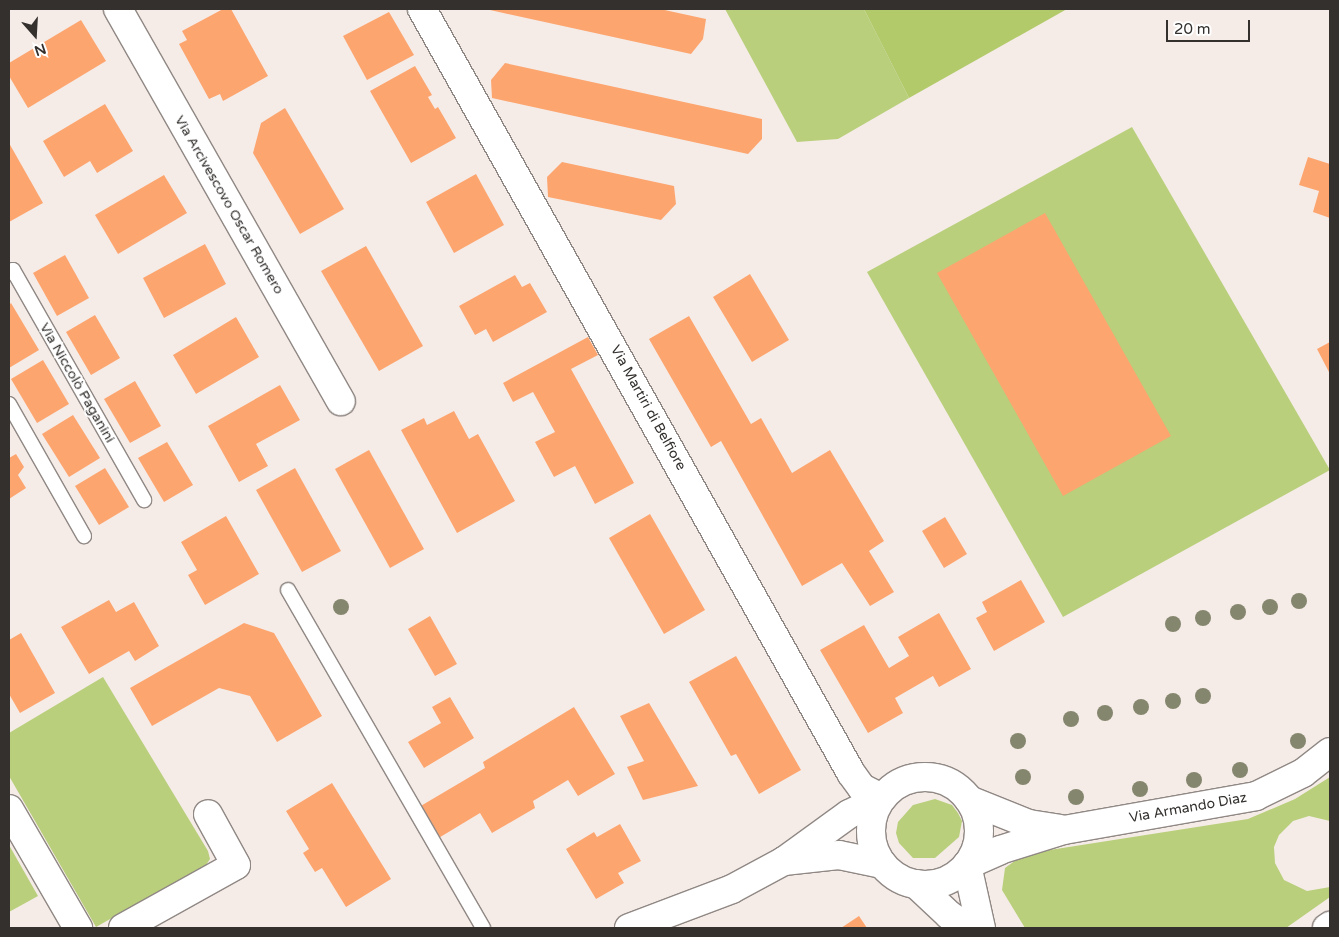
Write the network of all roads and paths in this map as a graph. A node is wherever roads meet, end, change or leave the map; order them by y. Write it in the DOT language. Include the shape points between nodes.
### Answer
graph roads {
  1 [pos="118,9"];
  2 [pos="422,9"];
  3 [pos="9,273"];
  4 [pos="341,401"];
  5 [pos="9,404"];
  6 [pos="144,500"];
  7 [pos="84,536"];
  8 [pos="288,590"];
  9 [pos="1330,752"];
  10 [pos="882,798"];
  11 [pos="969,800"];
  12 [pos="9,809"];
  13 [pos="208,814"];
  14 [pos="1064,830"];
  15 [pos="784,861"];
  16 [pos="882,864"];
  17 [pos="967,864"];
  18 [pos="916,884"];
  19 [pos="1330,926"];
  20 [pos="78,928"];
  21 [pos="123,928"];
  22 [pos="483,928"];
  23 [pos="629,928"];
  24 [pos="969,928"];
  25 [pos="981,928"];
  26 [pos="1327,928"];
  1 -- 4 [label="street, Via Arcivescovo Oscar Romero"];
  2 -- 10 [label="street, Via Martiri di Belfiore" via="851,773 862,788"];
  3 -- 6 [label="lane, Via Niccolò Paganini" via="13,270"];
  5 -- 7 [label="lane"];
  8 -- 22 [label="lane"];
  9 -- 14 [label="street, Via Armando Diaz" via="1287,782 1256,796"];
  10 -- 11 [label="street, Via Armando Diaz" via="893,787 921,777 946,781"];
  10 -- 15 [label="street, Via Armando Diaz" via="829,826"];
  10 -- 16 [label="street, Via Armando Diaz" via="874,813 871,831 873,849"];
  11 -- 14 [label="street, Via Armando Diaz" via="1029,824"];
  11 -- 17 [label="street, Via Armando Diaz" via="976,812 979,833 975,853"];
  12 -- 20 [label="street"];
  13 -- 21 [label="street" via="236,865"];
  14 -- 17 [label="street, Via Armando Diaz"];
  15 -- 16 [label="street, Via Armando Diaz" via="839,855"];
  15 -- 23 [label="street, Via Armando Diaz" via="725,892"];
  16 -- 18 [label="street, Via Armando Diaz" via="903,881"];
  17 -- 18 [label="street, Via Armando Diaz" via="944,881"];
  17 -- 25 [label="street"];
  18 -- 24 [label="street" via="949,915"];
  19 -- 26 [label="street"];
}
